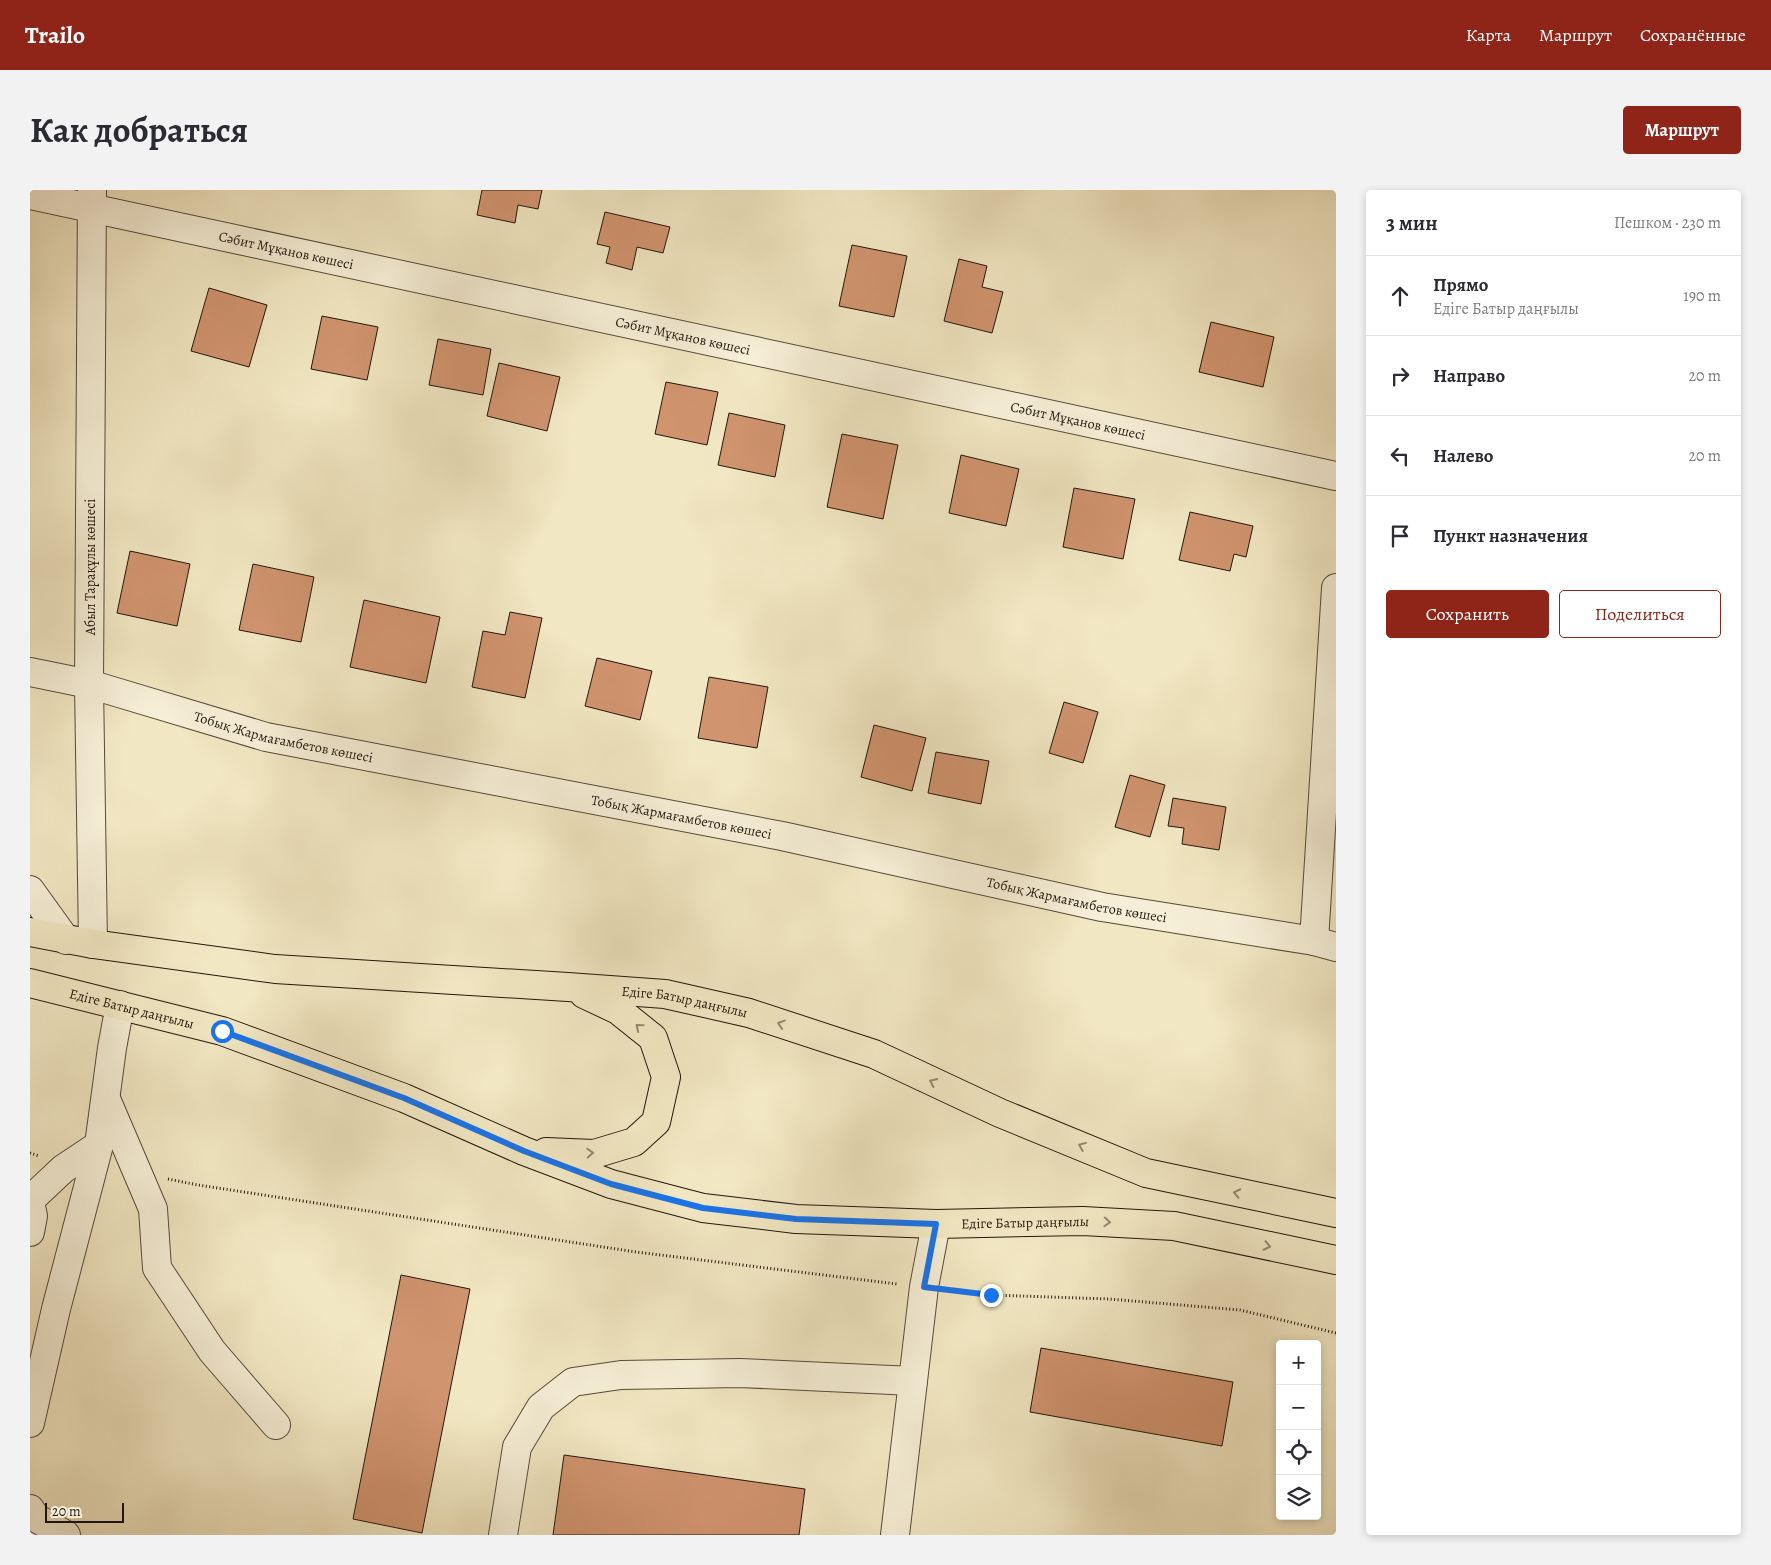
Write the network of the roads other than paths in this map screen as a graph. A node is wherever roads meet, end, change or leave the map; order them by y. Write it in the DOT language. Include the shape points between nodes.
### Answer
graph roads {
  1 [pos="30,195"];
  2 [pos="92,199"];
  3 [pos="1336,476"];
  4 [pos="1336,588"];
  5 [pos="30,672"];
  6 [pos="89,684"];
  7 [pos="30,890"];
  8 [pos="30,932"];
  9 [pos="66,940"];
  10 [pos="94,944"];
  11 [pos="1325,944"];
  12 [pos="30,983"];
  13 [pos="568,987"];
  14 [pos="120,1005"];
  15 [pos="105,1098"];
  16 [pos="99,1145"];
  17 [pos="524,1151"];
  18 [pos="30,1201"];
  19 [pos="1329,1209"];
  20 [pos="936,1224"];
  21 [pos="30,1232"];
  22 [pos="1336,1260"];
  23 [pos="913,1381"];
  24 [pos="30,1423"];
  25 [pos="276,1425"];
  26 [pos="30,1509"];
  27 [pos="66,1535"];
  28 [pos="503,1535"];
  29 [pos="895,1535"];
  1 -- 2 [label="street, Сәбит Мұқанов көшесі"];
  2 -- 3 [label="street, Сәбит Мұқанов көшесі"];
  2 -- 6 [label="street, Абыл Тарақұлы көшесі"];
  4 -- 11 [label="street"];
  5 -- 6 [label="street, Тобық Жармағамбетов көшесі"];
  6 -- 10 [label="street, Абыл Тарақұлы көшесі"];
  6 -- 11 [label="street, Тобық Жармағамбетов көшесі" via="266,737 782,836 1102,907"];
  7 -- 9 [label="street"];
  8 -- 9 [label="main road, Едіге Батыр даңғылы"];
  9 -- 10 [label="main road, Едіге Батыр даңғылы"];
  10 -- 13 [label="main road, Едіге Батыр даңғылы" via="275,969"];
  12 -- 14 [label="main road, Едіге Батыр даңғылы"];
  17 -- 13 [label="main road, one-way" via="594,1154 634,1142 656,1122 666,1077 653,1038 618,1010"];
  19 -- 13 [label="main road, Едіге Батыр даңғылы, one-way" via="1146,1173 1000,1113 874,1054 749,1013 664,994"];
  14 -- 15 [label="street"];
  14 -- 17 [label="main road, Едіге Батыр даңғылы" via="222,1031 404,1098"];
  15 -- 16 [label="street"];
  15 -- 25 [label="street" via="153,1209 157,1268 212,1351"];
  16 -- 18 [label="street" via="63,1169"];
  16 -- 24 [label="street"];
  17 -- 20 [label="main road, Едіге Батыр даңғылы" via="611,1184 703,1208 796,1219"];
  18 -- 21 [label="street" via="33,1216"];
  20 -- 22 [label="main road, Едіге Батыр даңғылы, one-way" via="1083,1221 1174,1226"];
  20 -- 23 [label="street" via="924,1287"];
  23 -- 28 [label="street" via="730,1374 621,1375 573,1382 540,1407 517,1447"];
  23 -- 29 [label="street"];
  26 -- 27 [label="street" via="36,1518"];
}
